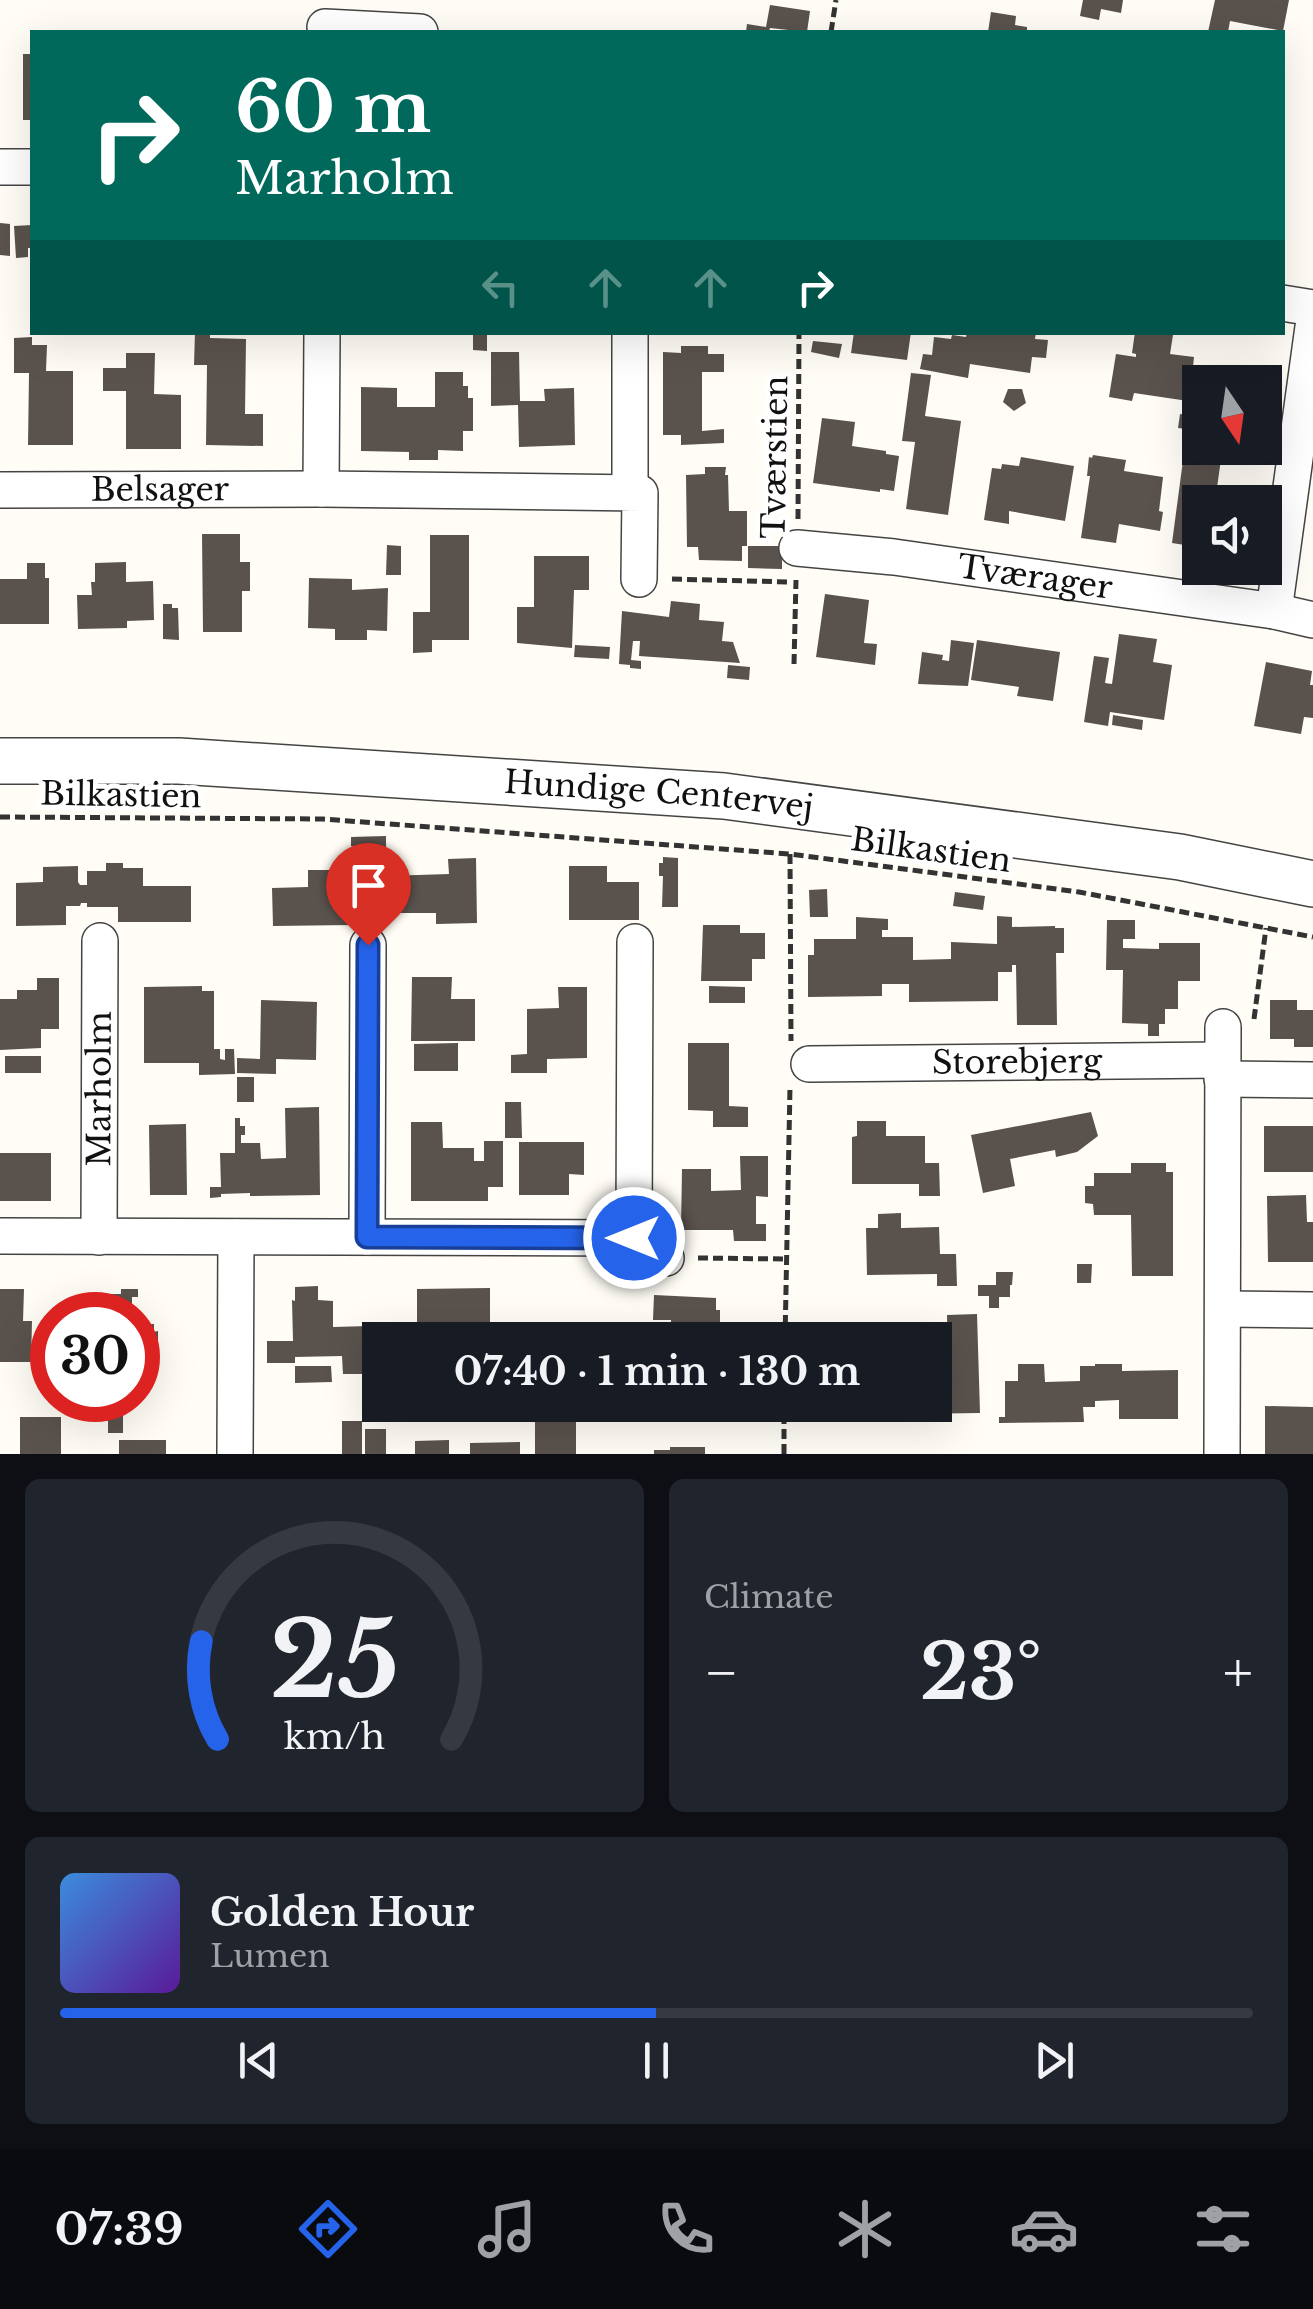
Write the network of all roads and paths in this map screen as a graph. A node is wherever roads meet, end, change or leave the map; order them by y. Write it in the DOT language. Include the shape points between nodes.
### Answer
graph roads {
  1 [pos="836,0"];
  2 [pos="325,20"];
  3 [pos="404,30"];
  4 [pos="831,30"];
  5 [pos="0,167"];
  6 [pos="30,167"];
  7 [pos="1285,303"];
  8 [pos="1313,308"];
  9 [pos="1313,326"];
  10 [pos="322,335"];
  11 [pos="630,335"];
  12 [pos="799,335"];
  13 [pos="321,489"];
  14 [pos="0,490"];
  15 [pos="630,493"];
  16 [pos="797,565"];
  17 [pos="639,578"];
  18 [pos="1274,611"];
  19 [pos="1313,620"];
  20 [pos="794,664"];
  21 [pos="0,761"];
  22 [pos="0,817"];
  23 [pos="790,854"];
  24 [pos="1313,884"];
  25 [pos="1266,928"];
  26 [pos="1313,937"];
  27 [pos="100,941"];
  28 [pos="636,942"];
  29 [pos="368,945"];
  30 [pos="1222,1055"];
  31 [pos="797,1063"];
  32 [pos="1313,1080"];
  33 [pos="0,1236"];
  34 [pos="236,1236"];
  35 [pos="99,1237"];
  36 [pos="367,1237"];
  37 [pos="634,1238"];
  38 [pos="666,1258"];
  39 [pos="786,1259"];
  40 [pos="1224,1309"];
  41 [pos="1313,1310"];
  42 [pos="785,1322"];
  43 [pos="784,1422"];
  44 [pos="236,1454"];
  45 [pos="784,1454"];
  46 [pos="1222,1454"];
  1 -- 4 [label="path"];
  2 -- 3 [label="street"];
  5 -- 6 [label="street"];
  7 -- 8 [label="street"];
  9 -- 18 [label="street"];
  10 -- 13 [label="street"];
  11 -- 15 [label="street"];
  12 -- 16 [label="path, Tværstien"];
  13 -- 14 [label="street, Belsager"];
  13 -- 15 [label="street, Belsager"];
  15 -- 17 [label="street" via="640,494"];
  16 -- 17 [label="path, Tværstien"];
  16 -- 18 [label="street, Tværager" via="894,557"];
  16 -- 20 [label="path, Tværstien"];
  18 -- 19 [label="street, Tværager"];
  21 -- 24 [label="street, Hundige Centervej" via="180,761 724,796 1180,857"];
  22 -- 23 [label="path, Bilkastien" via="323,820"];
  23 -- 25 [label="path, Bilkastien" via="1079,892"];
  23 -- 31 [label="path"];
  25 -- 26 [label="path, Bilkastien"];
  25 -- 30 [label="path" via="1253,1026"];
  27 -- 35 [label="street, Marholm"];
  28 -- 37 [label="street"];
  29 -- 36 [label="street"];
  30 -- 31 [label="street, Storebjerg"];
  30 -- 32 [label="street, Storebjerg"];
  30 -- 40 [label="street"];
  31 -- 39 [label="path"];
  33 -- 35 [label="street"];
  34 -- 35 [label="street"];
  34 -- 36 [label="street"];
  34 -- 44 [label="street"];
  36 -- 37 [label="street"];
  37 -- 38 [label="street"];
  38 -- 39 [label="path"];
  39 -- 42 [label="path"];
  40 -- 41 [label="street"];
  40 -- 46 [label="street"];
  43 -- 45 [label="path"];
}
